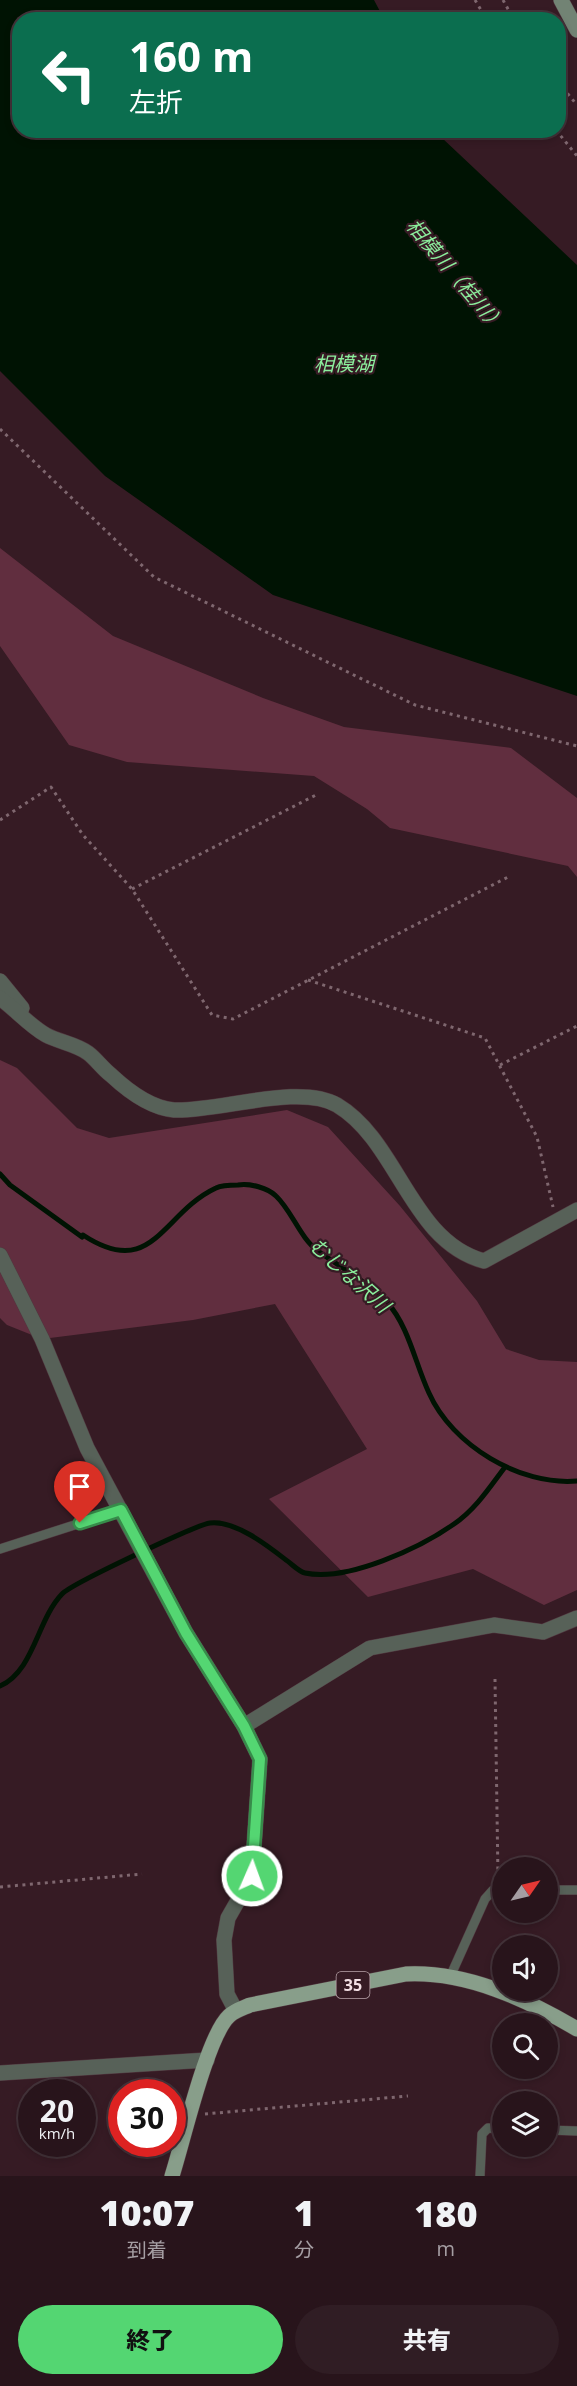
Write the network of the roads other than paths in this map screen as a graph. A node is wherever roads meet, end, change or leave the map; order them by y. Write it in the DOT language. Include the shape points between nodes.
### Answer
graph roads {
  1 [pos="561,0"];
  2 [pos="577,30"];
  3 [pos="0,981"];
  4 [pos="0,998"];
  5 [pos="27,1019"];
  6 [pos="577,1209"];
  7 [pos="0,1255"];
  8 [pos="121,1510"];
  9 [pos="0,1549"];
  10 [pos="577,1617"];
  11 [pos="244,1726"];
  12 [pos="558,1890"];
  13 [pos="577,1890"];
  14 [pos="492,1891"];
  15 [pos="450,1977"];
  16 [pos="236,2011"];
  17 [pos="577,2029"];
  18 [pos="207,2060"];
  19 [pos="0,2073"];
  20 [pos="492,2128"];
  21 [pos="558,2130"];
  22 [pos="577,2131"];
  23 [pos="172,2176"];
  24 [pos="480,2176"];
  1 -- 2 [label="main road"];
  3 -- 5 [label="street" via="20,1003"];
  4 -- 5 [label="street"];
  5 -- 6 [label="street" via="45,1035 87,1052 142,1099 172,1110 285,1098 316,1098 335,1104 357,1120 387,1157 444,1240 468,1256 484,1260"];
  7 -- 8 [label="street" via="42,1339 87,1448"];
  8 -- 9 [label="lane"];
  8 -- 11 [label="street" via="186,1633"];
  10 -- 11 [label="street" via="543,1632 494,1625 370,1648"];
  11 -- 16 [label="street" via="260,1759 252,1876 228,1918 224,1940 227,1994"];
  12 -- 13 [label="lane"];
  14 -- 15 [label="lane"];
  15 -- 16 [label="main road, 35" via="406,1974"];
  15 -- 17 [label="main road, 35" via="524,2002"];
  16 -- 18 [label="main road" via="218,2030"];
  18 -- 19 [label="street"];
  18 -- 23 [label="main road"];
  20 -- 24 [label="lane" via="482,2134"];
  21 -- 22 [label="lane"];
}
